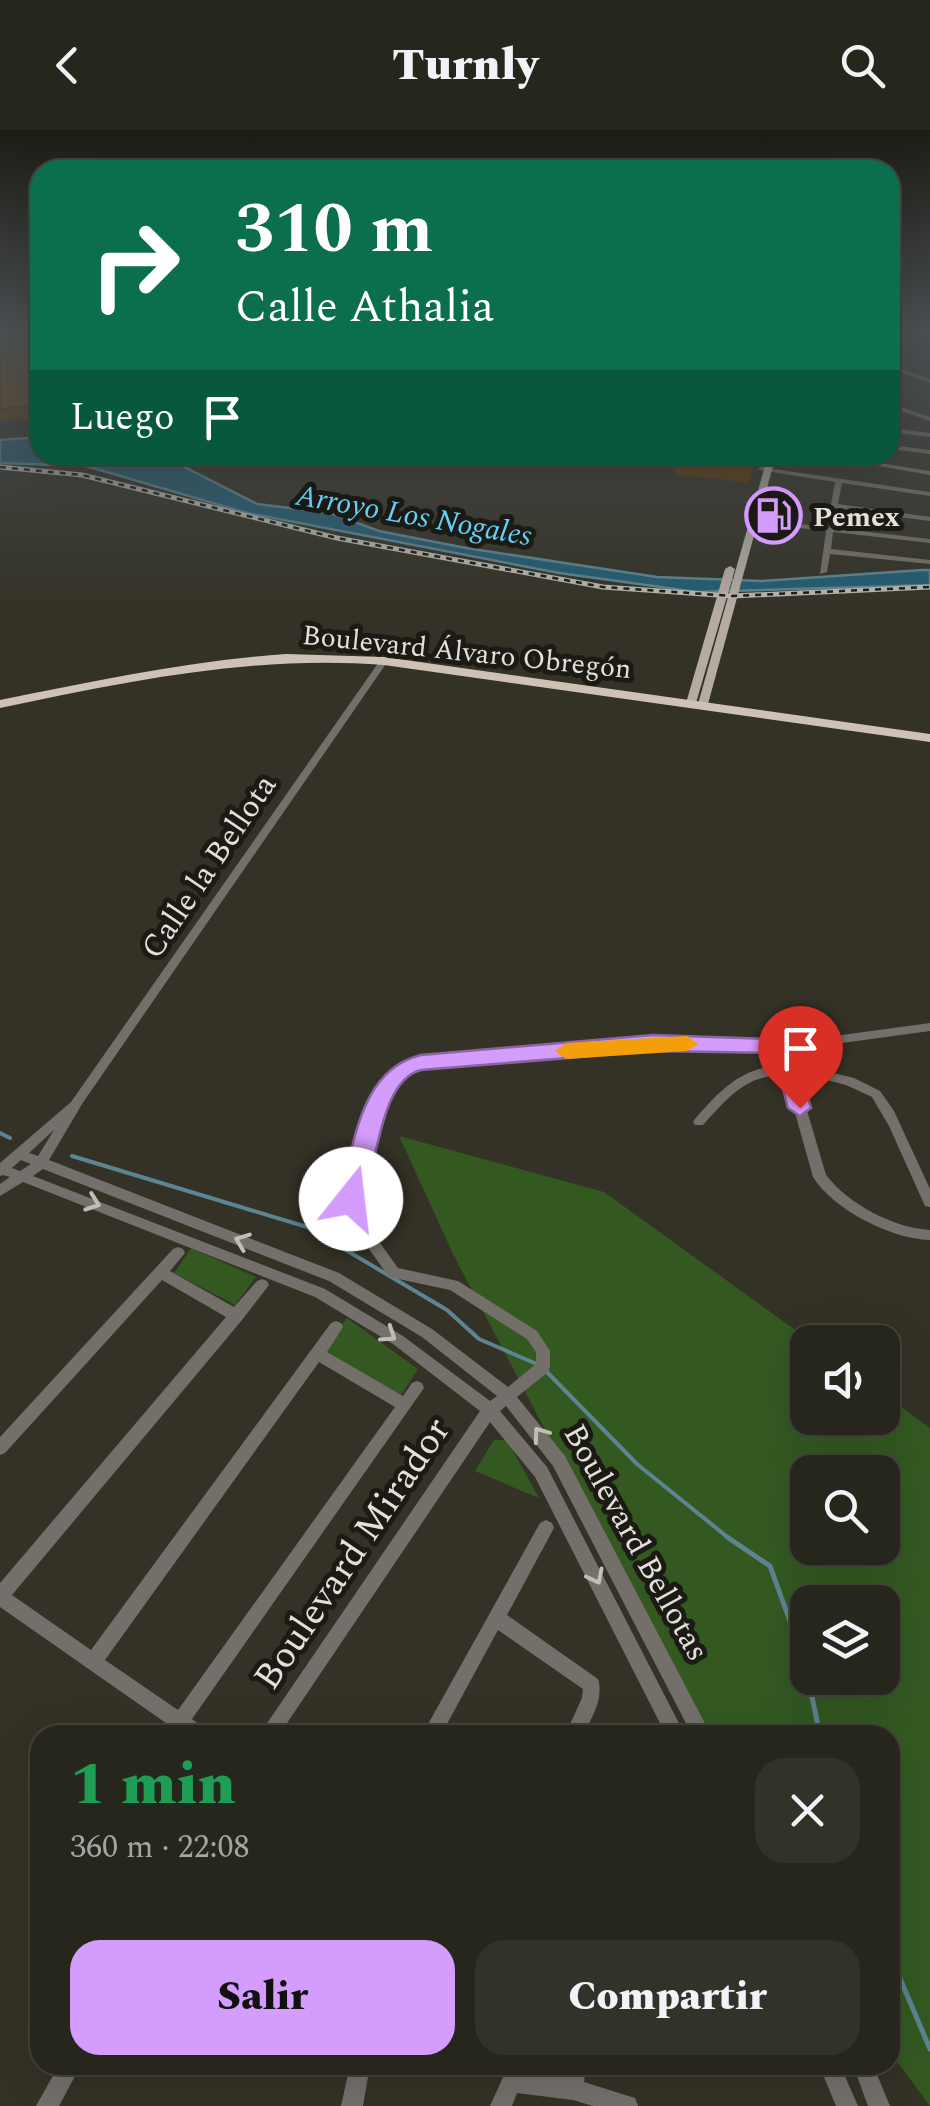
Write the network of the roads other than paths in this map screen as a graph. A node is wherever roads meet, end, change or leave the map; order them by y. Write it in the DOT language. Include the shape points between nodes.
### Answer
graph roads {
  1 [pos="900,431"];
  2 [pos="930,435"];
  3 [pos="900,448"];
  4 [pos="930,452"];
  5 [pos="766,465"];
  6 [pos="869,465"];
  7 [pos="765,470"];
  8 [pos="930,473"];
  9 [pos="839,479"];
  10 [pos="930,494"];
  11 [pos="834,506"];
  12 [pos="930,518"];
  13 [pos="754,521"];
  14 [pos="830,530"];
  15 [pos="930,542"];
  16 [pos="827,551"];
  17 [pos="930,562"];
  18 [pos="822,572"];
  19 [pos="732,578"];
  20 [pos="384,661"];
  21 [pos="0,693"];
  22 [pos="698,698"];
  23 [pos="0,704"];
  24 [pos="930,726"];
  25 [pos="930,738"];
  26 [pos="930,1026"];
  27 [pos="791,1046"];
  28 [pos="795,1071"];
  29 [pos="78,1101"];
  30 [pos="698,1122"];
  31 [pos="19,1154"];
  32 [pos="40,1164"];
  33 [pos="1,1170"];
  34 [pos="22,1178"];
  35 [pos="0,1191"];
  36 [pos="930,1202"];
  37 [pos="200,1224"];
  38 [pos="930,1234"];
  39 [pos="188,1240"];
  40 [pos="178,1253"];
  41 [pos="283,1256"];
  42 [pos="161,1273"];
  43 [pos="267,1279"];
  44 [pos="361,1291"];
  45 [pos="349,1308"];
  46 [pos="237,1316"];
  47 [pos="336,1327"];
  48 [pos="318,1354"];
  49 [pos="418,1388"];
  50 [pos="507,1395"];
  51 [pos="405,1405"];
  52 [pos="490,1410"];
  53 [pos="0,1448"];
  54 [pos="574,1490"];
  55 [pos="562,1509"];
  56 [pos="546,1528"];
  57 [pos="0,1596"];
  58 [pos="496,1619"];
  59 [pos="93,1662"];
  60 [pos="668,1664"];
  61 [pos="647,1675"];
  62 [pos="181,1720"];
  63 [pos="187,1725"];
  64 [pos="275,1725"];
  65 [pos="437,1725"];
  66 [pos="579,1725"];
  67 [pos="671,1725"];
  68 [pos="697,1725"];
  69 [pos="65,2075"];
  70 [pos="358,2075"];
  71 [pos="575,2075"];
  72 [pos="833,2075"];
  73 [pos="867,2075"];
  74 [pos="573,2089"];
  75 [pos="504,2096"];
  76 [pos="46,2106"];
  77 [pos="352,2106"];
  78 [pos="627,2106"];
  79 [pos="847,2106"];
  80 [pos="879,2106"];
  1 -- 2 [label="street"];
  3 -- 4 [label="street"];
  5 -- 7 [label="main road"];
  6 -- 8 [label="street"];
  7 -- 9 [label="street"];
  7 -- 13 [label="main road"];
  7 -- 19 [label="main road"];
  9 -- 10 [label="street"];
  9 -- 11 [label="street"];
  11 -- 12 [label="street"];
  11 -- 14 [label="street"];
  13 -- 14 [label="street"];
  13 -- 19 [label="main road"];
  14 -- 15 [label="street"];
  14 -- 16 [label="street"];
  16 -- 17 [label="street"];
  16 -- 18 [label="street"];
  19 -- 22 [label="main road"];
  20 -- 22 [label="highway, Boulevard Álvaro Obregón"];
  20 -- 23 [label="highway, Boulevard Álvaro Obregón" via="236,658"];
  20 -- 29 [label="street, Calle la Bellota"];
  21 -- 22 [label="highway, Boulevard Álvaro Obregón" via="213,651 308,644"];
  22 -- 24 [label="highway, Boulevard Álvaro Obregón"];
  22 -- 25 [label="highway, Boulevard Álvaro Obregón"];
  26 -- 27 [label="street"];
  27 -- 28 [label="street"];
  27 -- 50 [label="street, Boulevard Mirador" via="653,1043 421,1062 389,1078 352,1212 394,1273 453,1285 532,1335 543,1350 543,1367"];
  28 -- 30 [label="street" via="750,1072"];
  28 -- 36 [label="street" via="863,1087 886,1104"];
  28 -- 38 [label="street" via="828,1190 906,1232"];
  29 -- 31 [label="street, Calle la Bellota"];
  29 -- 32 [label="street, Calle la Bellota"];
  31 -- 32 [label="street, Boulevard Bellotas"];
  31 -- 33 [label="street, Calle la Bellota"];
  32 -- 34 [label="street"];
  32 -- 37 [label="street, Boulevard Bellotas"];
  33 -- 34 [label="street, Boulevard Bellotas"];
  34 -- 35 [label="street"];
  34 -- 39 [label="street, Boulevard Bellotas, one-way"];
  37 -- 39 [label="street"];
  41 -- 37 [label="street, Boulevard Bellotas, one-way"];
  39 -- 43 [label="street, Boulevard Bellotas"];
  40 -- 42 [label="street"];
  41 -- 43 [label="street"];
  41 -- 44 [label="street, Boulevard Bellotas"];
  42 -- 46 [label="street"];
  42 -- 53 [label="street"];
  43 -- 45 [label="street, Boulevard Bellotas"];
  43 -- 46 [label="street"];
  44 -- 45 [label="street"];
  44 -- 50 [label="street, Boulevard Bellotas"];
  45 -- 52 [label="street, Boulevard Bellotas, one-way"];
  46 -- 57 [label="street"];
  47 -- 48 [label="street"];
  48 -- 51 [label="street"];
  48 -- 59 [label="street"];
  49 -- 51 [label="street"];
  50 -- 52 [label="street, Boulevard Mirador"];
  54 -- 50 [label="street, Boulevard Bellotas, one-way" via="536,1426"];
  51 -- 62 [label="street"];
  52 -- 55 [label="street, Boulevard Bellotas" via="521,1443"];
  52 -- 64 [label="street, Boulevard Mirador"];
  54 -- 55 [label="street"];
  54 -- 60 [label="street, Boulevard Bellotas"];
  55 -- 61 [label="street, Boulevard Bellotas, one-way"];
  56 -- 58 [label="street"];
  57 -- 59 [label="street"];
  58 -- 65 [label="street"];
  58 -- 66 [label="street" via="592,1685"];
  59 -- 62 [label="street"];
  60 -- 61 [label="street"];
  60 -- 68 [label="street, Boulevard Bellotas"];
  61 -- 67 [label="street, Boulevard Bellotas"];
  62 -- 63 [label="street"];
  69 -- 76 [label="street"];
  70 -- 77 [label="street"];
  71 -- 74 [label="street"];
  72 -- 79 [label="street"];
  73 -- 80 [label="street"];
  74 -- 75 [label="street" via="511,2082"];
  74 -- 78 [label="street"];
}
